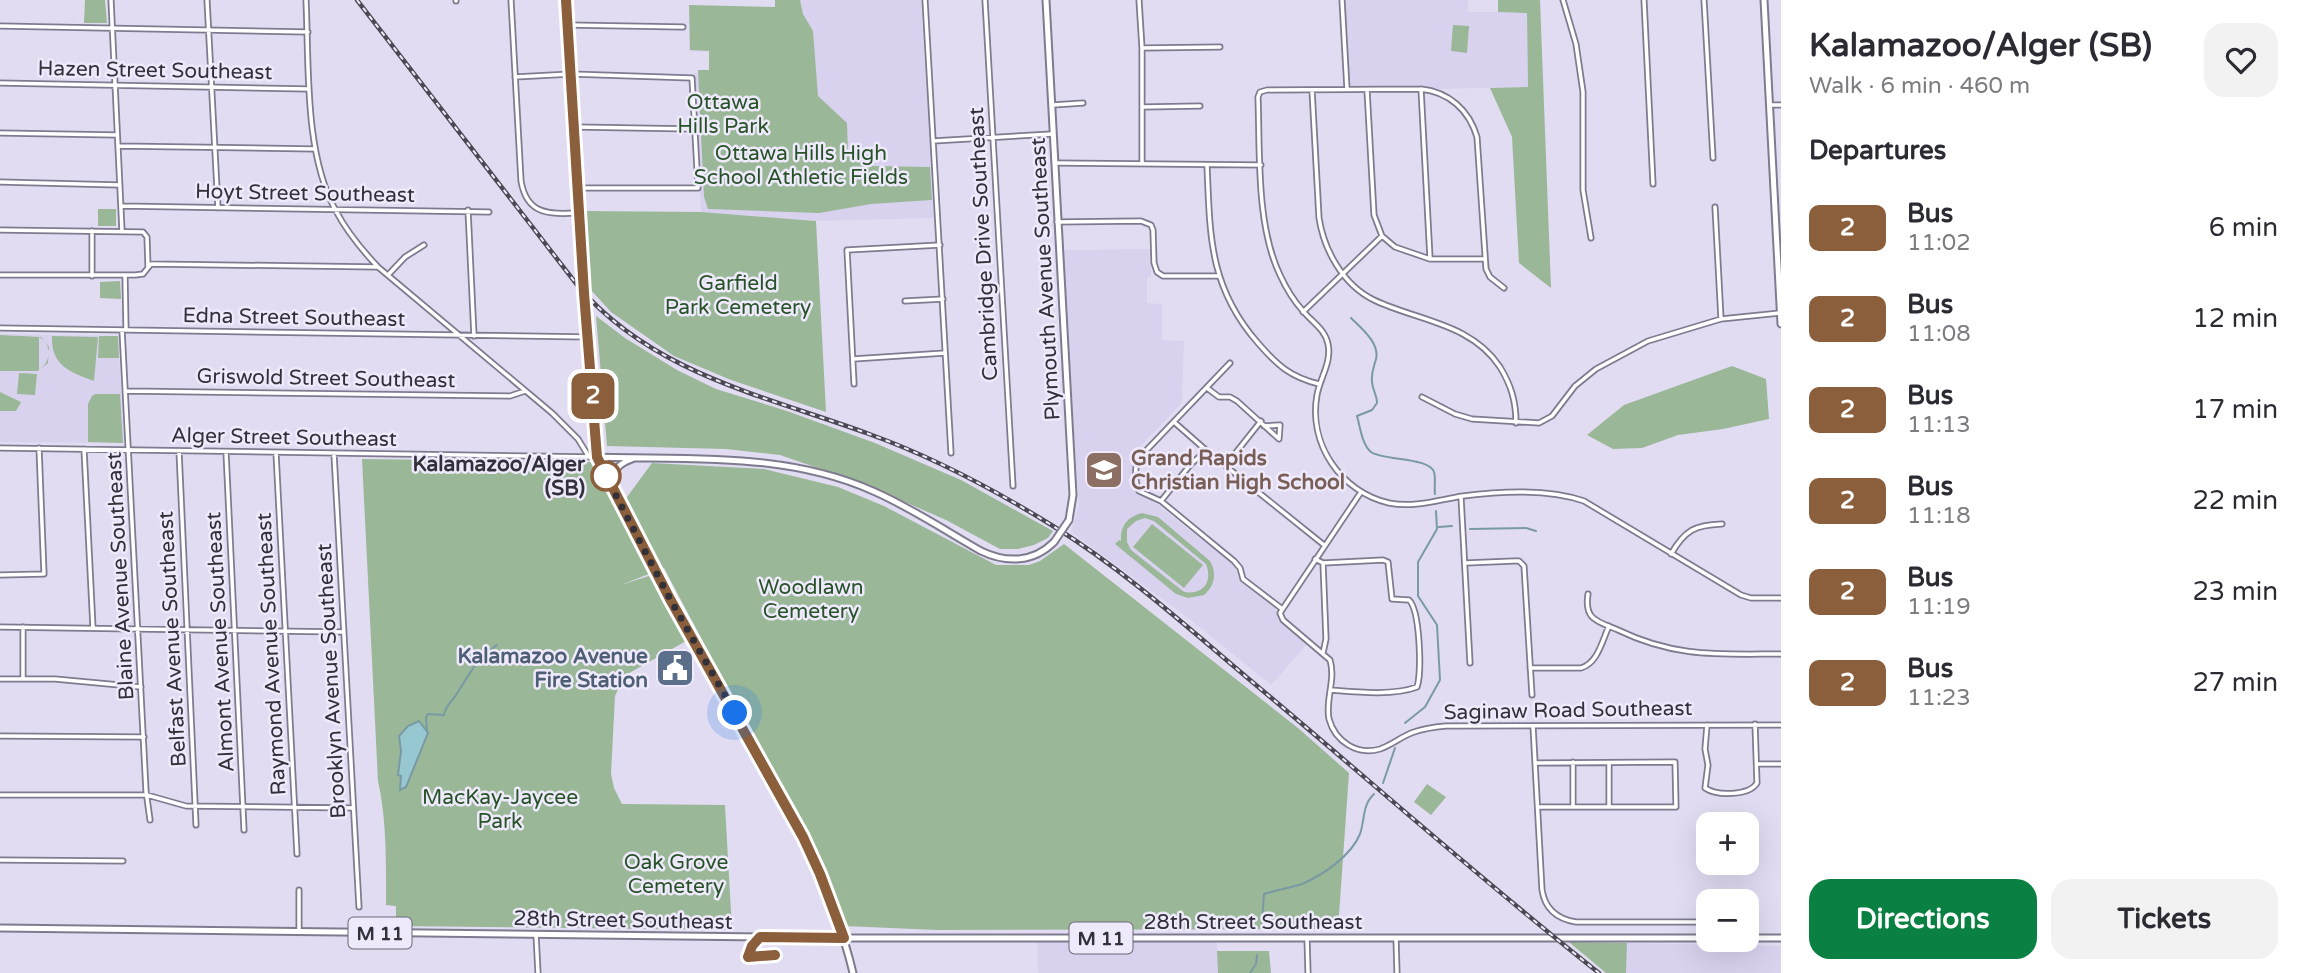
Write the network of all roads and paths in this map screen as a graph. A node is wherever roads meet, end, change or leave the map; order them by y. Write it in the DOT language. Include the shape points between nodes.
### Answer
graph roads {
  1 [pos="111,0"];
  2 [pos="207,0"];
  3 [pos="306,0"];
  4 [pos="511,0"];
  5 [pos="566,0"];
  6 [pos="925,0"];
  7 [pos="985,0"];
  8 [pos="1046,0"];
  9 [pos="1139,0"];
  10 [pos="1342,0"];
  11 [pos="1563,0"];
  12 [pos="1644,0"];
  13 [pos="1704,0"];
  14 [pos="1764,0"];
  15 [pos="568,25"];
  16 [pos="0,26"];
  17 [pos="683,27"];
  18 [pos="112,28"];
  19 [pos="209,30"];
  20 [pos="308,32"];
  21 [pos="1220,47"];
  22 [pos="1142,48"];
  23 [pos="571,74"];
  24 [pos="515,77"];
  25 [pos="0,83"];
  26 [pos="115,85"];
  27 [pos="212,87"];
  28 [pos="310,89"];
  29 [pos="1347,89"];
  30 [pos="1367,89"];
  31 [pos="1421,89"];
  32 [pos="1311,90"];
  33 [pos="1083,103"];
  34 [pos="1770,104"];
  35 [pos="1050,105"];
  36 [pos="1781,105"];
  37 [pos="1200,106"];
  38 [pos="1142,107"];
  39 [pos="575,127"];
  40 [pos="695,129"];
  41 [pos="0,133"];
  42 [pos="1052,134"];
  43 [pos="118,135"];
  44 [pos="993,137"];
  45 [pos="933,141"];
  46 [pos="118,146"];
  47 [pos="215,147"];
  48 [pos="315,149"];
  49 [pos="1713,158"];
  50 [pos="1054,163"];
  51 [pos="1142,163"];
  52 [pos="1207,165"];
  53 [pos="1261,165"];
  54 [pos="0,182"];
  55 [pos="1653,184"];
  56 [pos="120,185"];
  57 [pos="578,188"];
  58 [pos="121,206"];
  59 [pos="1715,207"];
  60 [pos="218,208"];
  61 [pos="335,210"];
  62 [pos="468,211"];
  63 [pos="489,212"];
  64 [pos="580,213"];
  65 [pos="1057,222"];
  66 [pos="0,230"];
  67 [pos="92,231"];
  68 [pos="122,231"];
  69 [pos="1779,235"];
  70 [pos="1382,236"];
  71 [pos="1591,238"];
  72 [pos="424,245"];
  73 [pos="940,245"];
  74 [pos="1430,259"];
  75 [pos="1485,259"];
  76 [pos="378,267"];
  77 [pos="148,270"];
  78 [pos="1343,273"];
  79 [pos="0,275"];
  80 [pos="125,275"];
  81 [pos="388,275"];
  82 [pos="92,276"];
  83 [pos="1218,276"];
  84 [pos="1504,288"];
  85 [pos="943,299"];
  86 [pos="905,301"];
  87 [pos="1304,312"];
  88 [pos="1780,313"];
  89 [pos="1721,319"];
  90 [pos="1781,324"];
  91 [pos="0,328"];
  92 [pos="124,330"];
  93 [pos="459,336"];
  94 [pos="474,336"];
  95 [pos="588,337"];
  96 [pos="946,353"];
  97 [pos="853,359"];
  98 [pos="1230,363"];
  99 [pos="854,384"];
  100 [pos="1319,384"];
  101 [pos="1207,388"];
  102 [pos="126,391"];
  103 [pos="525,391"];
  104 [pos="1422,397"];
  105 [pos="1174,422"];
  106 [pos="1516,423"];
  107 [pos="1262,424"];
  108 [pos="0,448"];
  109 [pos="38,449"];
  110 [pos="84,449"];
  111 [pos="130,450"];
  112 [pos="179,451"];
  113 [pos="1206,451"];
  114 [pos="226,452"];
  115 [pos="276,453"];
  116 [pos="951,453"];
  117 [pos="334,454"];
  118 [pos="589,457"];
  119 [pos="597,457"];
  120 [pos="635,458"];
  121 [pos="1226,465"];
  122 [pos="1013,486"];
  123 [pos="612,488"];
  124 [pos="1361,492"];
  125 [pos="1461,497"];
  126 [pos="1161,501"];
  127 [pos="1722,524"];
  128 [pos="1324,545"];
  129 [pos="1047,548"];
  130 [pos="1671,554"];
  131 [pos="1315,559"];
  132 [pos="1323,563"];
  133 [pos="1466,563"];
  134 [pos="0,575"];
  135 [pos="1588,594"];
  136 [pos="1781,597"];
  137 [pos="1281,608"];
  138 [pos="1609,626"];
  139 [pos="0,627"];
  140 [pos="23,627"];
  141 [pos="93,628"];
  142 [pos="139,629"];
  143 [pos="187,630"];
  144 [pos="235,631"];
  145 [pos="286,632"];
  146 [pos="344,632"];
  147 [pos="1323,653"];
  148 [pos="1781,654"];
  149 [pos="1470,663"];
  150 [pos="1530,668"];
  151 [pos="0,679"];
  152 [pos="23,679"];
  153 [pos="142,688"];
  154 [pos="1331,690"];
  155 [pos="1532,695"];
  156 [pos="1755,724"];
  157 [pos="1707,725"];
  158 [pos="1781,725"];
  159 [pos="1534,726"];
  160 [pos="0,736"];
  161 [pos="144,737"];
  162 [pos="1573,762"];
  163 [pos="1609,762"];
  164 [pos="1535,763"];
  165 [pos="1758,764"];
  166 [pos="1781,764"];
  167 [pos="147,795"];
  168 [pos="0,796"];
  169 [pos="195,806"];
  170 [pos="1573,806"];
  171 [pos="1609,806"];
  172 [pos="243,807"];
  173 [pos="1538,807"];
  174 [pos="295,808"];
  175 [pos="353,808"];
  176 [pos="150,820"];
  177 [pos="196,825"];
  178 [pos="244,830"];
  179 [pos="297,854"];
  180 [pos="0,860"];
  181 [pos="123,861"];
  182 [pos="299,890"];
  183 [pos="359,907"];
  184 [pos="1696,922"];
  185 [pos="0,928"];
  186 [pos="299,932"];
  187 [pos="537,934"];
  188 [pos="844,938"];
  189 [pos="1307,938"];
  190 [pos="1396,938"];
  191 [pos="1696,938"];
  192 [pos="1759,938"];
  193 [pos="1781,938"];
  194 [pos="538,973"];
  195 [pos="853,973"];
  196 [pos="1308,973"];
  197 [pos="1397,973"];
  1 -- 18 [label="street"];
  2 -- 19 [label="street"];
  3 -- 20 [label="street"];
  4 -- 24 [label="street"];
  5 -- 15 [label="main road"];
  6 -- 45 [label="street"];
  7 -- 44 [label="street, Cambridge Drive Southeast"];
  8 -- 35 [label="main road, Plymouth Avenue Southeast"];
  9 -- 22 [label="street"];
  10 -- 29 [label="street"];
  11 -- 71 [label="street" via="1583,92 1583,190"];
  12 -- 55 [label="street"];
  13 -- 49 [label="street"];
  14 -- 34 [label="main road"];
  15 -- 17 [label="street"];
  15 -- 23 [label="main road"];
  16 -- 18 [label="street"];
  18 -- 19 [label="street"];
  18 -- 26 [label="street"];
  19 -- 20 [label="street"];
  19 -- 27 [label="street"];
  20 -- 28 [label="street"];
  21 -- 22 [label="street"];
  22 -- 38 [label="street"];
  23 -- 24 [label="street"];
  23 -- 39 [label="main road"];
  23 -- 40 [label="street" via="690,77"];
  24 -- 64 [label="street" via="522,188 528,202 544,212"];
  25 -- 26 [label="street, Hazen Street Southeast"];
  26 -- 27 [label="street, Hazen Street Southeast"];
  26 -- 43 [label="street"];
  27 -- 28 [label="street, Hazen Street Southeast"];
  27 -- 47 [label="street"];
  28 -- 48 [label="street"];
  29 -- 30 [label="street"];
  29 -- 32 [label="street"];
  30 -- 31 [label="street"];
  30 -- 70 [label="street" via="1374,215"];
  31 -- 74 [label="street"];
  31 -- 75 [label="street" via="1450,98 1474,128"];
  32 -- 53 [label="street" via="1259,92"];
  32 -- 78 [label="street" via="1318,218 1326,246"];
  33 -- 35 [label="street"];
  34 -- 36 [label="street"];
  34 -- 69 [label="main road"];
  35 -- 42 [label="main road, Plymouth Avenue Southeast"];
  37 -- 38 [label="street"];
  38 -- 51 [label="street"];
  39 -- 40 [label="street"];
  39 -- 57 [label="main road"];
  40 -- 57 [label="street" via="698,188"];
  41 -- 43 [label="street"];
  42 -- 44 [label="street"];
  42 -- 50 [label="main road, Plymouth Avenue Southeast"];
  43 -- 46 [label="street"];
  44 -- 45 [label="street"];
  44 -- 122 [label="street, Cambridge Drive Southeast"];
  45 -- 73 [label="street"];
  46 -- 47 [label="street"];
  46 -- 56 [label="street"];
  47 -- 48 [label="street"];
  47 -- 60 [label="street"];
  48 -- 61 [label="street"];
  50 -- 51 [label="street"];
  50 -- 65 [label="main road, Plymouth Avenue Southeast"];
  51 -- 52 [label="street"];
  52 -- 53 [label="street"];
  52 -- 83 [label="street"];
  53 -- 87 [label="street" via="1272,258"];
  54 -- 56 [label="street"];
  56 -- 58 [label="street"];
  57 -- 64 [label="main road"];
  58 -- 60 [label="street, Hoyt Street Southeast"];
  58 -- 68 [label="street"];
  59 -- 89 [label="street"];
  60 -- 61 [label="street, Hoyt Street Southeast"];
  61 -- 62 [label="street, Hoyt Street Southeast"];
  61 -- 76 [label="street"];
  62 -- 63 [label="street, Hoyt Street Southeast"];
  62 -- 94 [label="street"];
  64 -- 95 [label="main road"];
  65 -- 83 [label="street" via="1141,221 1153,230 1157,272 1163,276"];
  65 -- 129 [label="main road, Plymouth Avenue Southeast, bridge" via="1073,495 1069,520"];
  66 -- 67 [label="street"];
  67 -- 68 [label="street"];
  67 -- 82 [label="street"];
  68 -- 77 [label="street" via="143,232"];
  69 -- 88 [label="main road"];
  70 -- 74 [label="street" via="1395,247"];
  70 -- 78 [label="street"];
  72 -- 81 [label="street"];
  73 -- 85 [label="street"];
  73 -- 97 [label="street" via="847,250"];
  74 -- 75 [label="street"];
  75 -- 84 [label="street" via="1490,276"];
  76 -- 77 [label="street" via="151,264"];
  76 -- 81 [label="street"];
  77 -- 80 [label="street"];
  78 -- 87 [label="street"];
  78 -- 106 [label="street" via="1372,299 1464,333 1484,349 1509,381"];
  79 -- 82 [label="street"];
  80 -- 82 [label="street"];
  80 -- 92 [label="street, Blaine Avenue Southeast"];
  81 -- 93 [label="street"];
  83 -- 100 [label="street" via="1241,322 1279,366 1301,380"];
  85 -- 86 [label="street"];
  85 -- 96 [label="street"];
  87 -- 100 [label="street" via="1323,331 1329,347"];
  88 -- 89 [label="street"];
  88 -- 90 [label="main road"];
  89 -- 106 [label="street" via="1656,338 1607,362 1575,386 1546,421"];
  91 -- 92 [label="street, Edna Street Southeast"];
  92 -- 93 [label="street, Edna Street Southeast"];
  92 -- 102 [label="street, Blaine Avenue Southeast"];
  93 -- 94 [label="street, Edna Street Southeast"];
  93 -- 103 [label="street"];
  94 -- 95 [label="street, Edna Street Southeast"];
  95 -- 119 [label="main road"];
  96 -- 97 [label="street"];
  96 -- 116 [label="street"];
  97 -- 99 [label="street"];
  98 -- 101 [label="street"];
  100 -- 124 [label="street" via="1315,409 1320,440 1334,467"];
  101 -- 105 [label="street"];
  101 -- 107 [label="street" via="1237,401"];
  102 -- 103 [label="street, Griswold Street Southeast" via="510,396"];
  102 -- 111 [label="street, Blaine Avenue Southeast"];
  103 -- 118 [label="street" via="566,426"];
  104 -- 106 [label="street" via="1472,419"];
  105 -- 113 [label="street"];
  105 -- 126 [label="street" via="1137,462 1139,491"];
  107 -- 107 [label="street" via="1266,428 1279,439 1280,425"];
  107 -- 121 [label="street"];
  108 -- 109 [label="street, Alger Street Southeast"];
  109 -- 110 [label="street, Alger Street Southeast"];
  109 -- 134 [label="street" via="44,574"];
  110 -- 111 [label="street, Alger Street Southeast"];
  110 -- 141 [label="street"];
  111 -- 112 [label="street, Alger Street Southeast"];
  111 -- 142 [label="street, Blaine Avenue Southeast"];
  112 -- 114 [label="street, Alger Street Southeast"];
  112 -- 143 [label="street, Belfast Avenue Southeast"];
  113 -- 121 [label="street"];
  113 -- 126 [label="street"];
  114 -- 115 [label="street, Alger Street Southeast"];
  114 -- 144 [label="street, Almont Avenue Southeast"];
  115 -- 117 [label="street, Alger Street Southeast"];
  115 -- 145 [label="street, Raymond Avenue Southeast"];
  117 -- 118 [label="street, Alger Street Southeast"];
  117 -- 146 [label="street, Brooklyn Avenue Southeast"];
  118 -- 119 [label="street, Alger Street Southeast"];
  119 -- 120 [label="main road, Alger Street Southeast"];
  119 -- 123 [label="main road"];
  120 -- 123 [label="main road" via="615,470"];
  120 -- 129 [label="main road, Alger Street Southeast" via="740,460 798,468 874,491 998,558 1023,559"];
  121 -- 128 [label="street"];
  123 -- 188 [label="main road" via="803,837"];
  124 -- 125 [label="street" via="1406,505"];
  124 -- 128 [label="street"];
  125 -- 130 [label="street" via="1492,493 1573,497"];
  125 -- 133 [label="street"];
  126 -- 137 [label="street" via="1234,561 1244,579"];
  127 -- 130 [label="street" via="1694,528"];
  128 -- 131 [label="street"];
  130 -- 136 [label="street" via="1741,595"];
  131 -- 132 [label="street"];
  131 -- 137 [label="street"];
  132 -- 147 [label="street, Saginaw Road Southeast"];
  132 -- 154 [label="street" via="1388,562 1392,599 1409,600 1417,624 1417,687 1408,691"];
  133 -- 149 [label="street"];
  133 -- 150 [label="street" via="1519,561 1524,566"];
  135 -- 138 [label="street" via="1588,614"];
  137 -- 147 [label="street" via="1280,617"];
  138 -- 148 [label="street" via="1658,646 1691,653"];
  138 -- 150 [label="street" via="1588,665"];
  139 -- 140 [label="street"];
  140 -- 141 [label="street"];
  140 -- 152 [label="street"];
  141 -- 142 [label="street"];
  142 -- 143 [label="street"];
  142 -- 153 [label="street, Blaine Avenue Southeast"];
  143 -- 144 [label="street"];
  143 -- 169 [label="street, Belfast Avenue Southeast"];
  144 -- 145 [label="street"];
  144 -- 172 [label="street, Almont Avenue Southeast"];
  145 -- 146 [label="street"];
  145 -- 174 [label="street, Raymond Avenue Southeast"];
  146 -- 175 [label="street, Brooklyn Avenue Southeast"];
  147 -- 154 [label="street, Saginaw Road Southeast" via="1332,668"];
  150 -- 155 [label="street"];
  151 -- 152 [label="street"];
  152 -- 153 [label="street"];
  153 -- 161 [label="street, Blaine Avenue Southeast"];
  154 -- 159 [label="street, Saginaw Road Southeast" via="1328,713 1333,729 1347,745 1362,750 1382,748 1432,727"];
  156 -- 157 [label="street, Saginaw Road Southeast"];
  156 -- 158 [label="street, Saginaw Road Southeast"];
  156 -- 165 [label="street"];
  157 -- 159 [label="street, Saginaw Road Southeast"];
  157 -- 165 [label="street" via="1705,788 1745,792 1755,787"];
  159 -- 164 [label="street"];
  160 -- 161 [label="street"];
  161 -- 167 [label="street, Blaine Avenue Southeast"];
  162 -- 163 [label="street"];
  162 -- 164 [label="street"];
  162 -- 170 [label="street"];
  163 -- 171 [label="street"];
  163 -- 171 [label="street" via="1675,762 1676,807"];
  164 -- 173 [label="street"];
  165 -- 166 [label="street"];
  167 -- 168 [label="street"];
  167 -- 169 [label="street"];
  167 -- 176 [label="street, Blaine Avenue Southeast"];
  169 -- 172 [label="street"];
  169 -- 177 [label="street, Belfast Avenue Southeast"];
  170 -- 171 [label="street"];
  170 -- 173 [label="street"];
  172 -- 174 [label="street"];
  172 -- 178 [label="street, Almont Avenue Southeast"];
  173 -- 184 [label="street" via="1543,896 1556,915 1576,922"];
  174 -- 175 [label="street"];
  174 -- 179 [label="street, Raymond Avenue Southeast"];
  175 -- 183 [label="street, Brooklyn Avenue Southeast"];
  180 -- 181 [label="street"];
  182 -- 186 [label="street"];
  185 -- 186 [label="main road, 28th Street Southeast / M 11"];
  186 -- 187 [label="main road, 28th Street Southeast / M 11"];
  187 -- 188 [label="main road, 28th Street Southeast / M 11"];
  187 -- 194 [label="street"];
  188 -- 189 [label="main road, 28th Street Southeast / M 11"];
  188 -- 195 [label="main road"];
  189 -- 190 [label="main road, 28th Street Southeast / M 11"];
  189 -- 196 [label="street"];
  190 -- 191 [label="main road, 28th Street Southeast / M 11"];
  190 -- 197 [label="street"];
  192 -- 193 [label="main road"];
}
